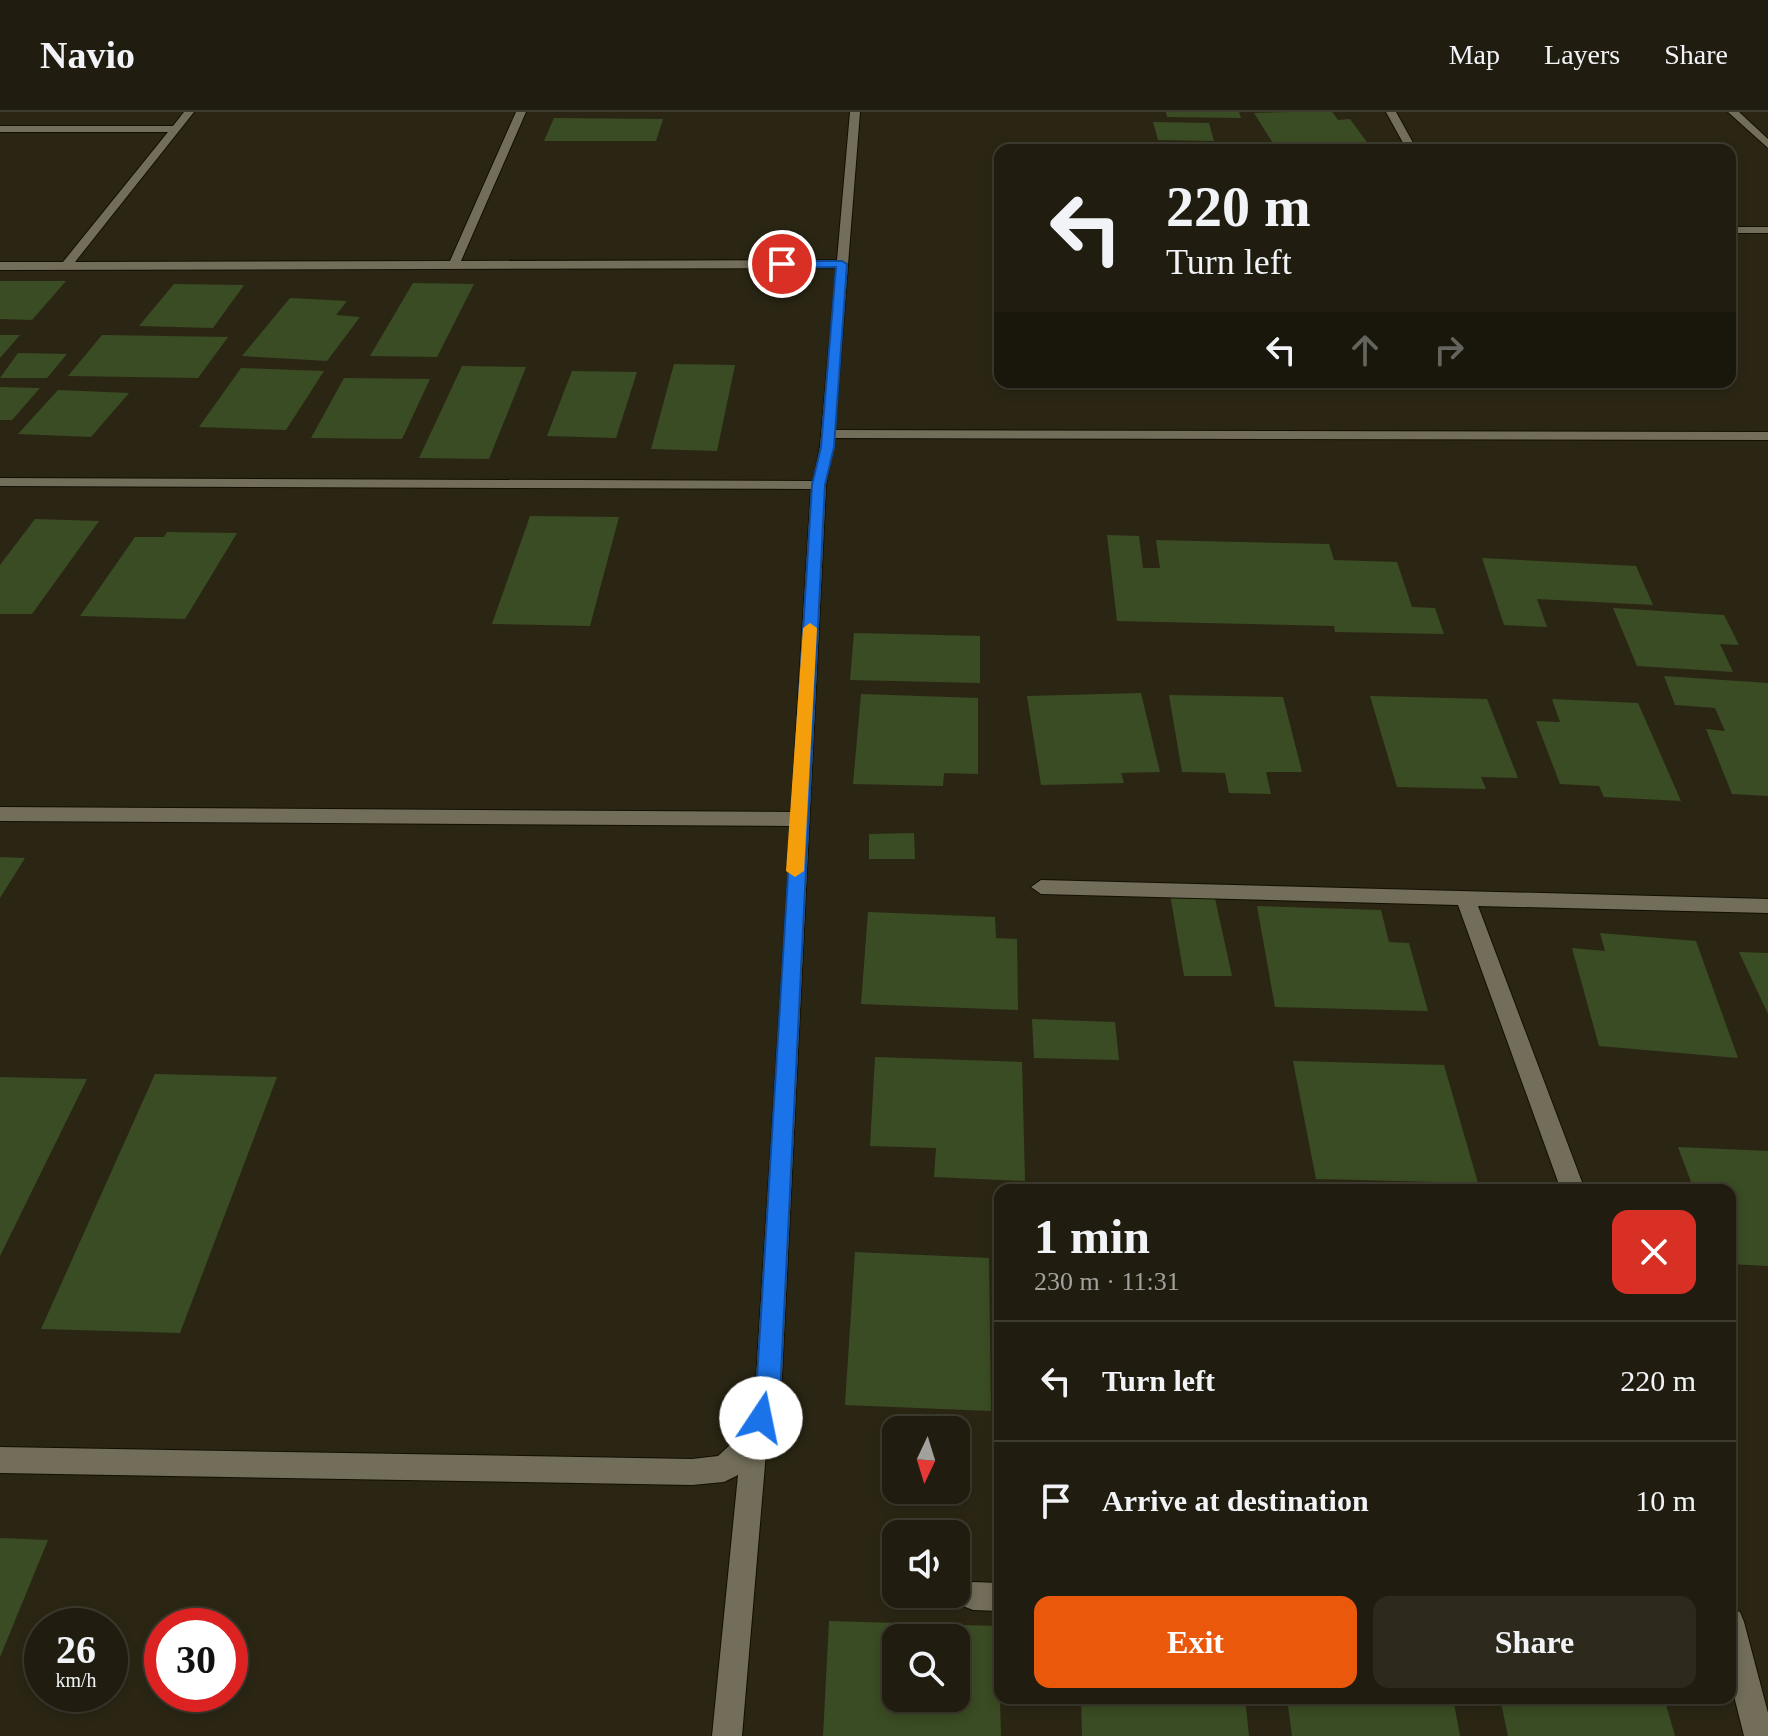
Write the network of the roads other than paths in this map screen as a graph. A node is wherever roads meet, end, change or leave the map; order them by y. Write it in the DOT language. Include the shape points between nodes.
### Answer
graph roads {
  1 [pos="189,112"];
  2 [pos="521,112"];
  3 [pos="855,112"];
  4 [pos="1391,112"];
  5 [pos="1733,112"];
  6 [pos="0,129"];
  7 [pos="174,129"];
  8 [pos="1409,144"];
  9 [pos="1768,145"];
  10 [pos="1736,230"];
  11 [pos="1768,230"];
  12 [pos="842,264"];
  13 [pos="0,266"];
  14 [pos="66,266"];
  15 [pos="453,267"];
  16 [pos="828,434"];
  17 [pos="1768,436"];
  18 [pos="0,482"];
  19 [pos="819,485"];
  20 [pos="0,814"];
  21 [pos="798,819"];
  22 [pos="1041,887"];
  23 [pos="1465,898"];
  24 [pos="1768,906"];
  25 [pos="1571,1184"];
  26 [pos="754,1441"];
  27 [pos="0,1460"];
  28 [pos="1736,1646"];
  29 [pos="727,1736"];
  30 [pos="1759,1736"];
  1 -- 7 [label="street"];
  2 -- 15 [label="street"];
  3 -- 12 [label="street"];
  4 -- 8 [label="street"];
  5 -- 9 [label="street"];
  6 -- 7 [label="street"];
  7 -- 14 [label="street"];
  10 -- 11 [label="street"];
  12 -- 15 [label="street"];
  12 -- 16 [label="street"];
  13 -- 14 [label="street"];
  14 -- 15 [label="street"];
  16 -- 17 [label="street"];
  16 -- 19 [label="street"];
  18 -- 19 [label="street"];
  19 -- 21 [label="street"];
  20 -- 21 [label="street"];
  21 -- 26 [label="street" via="768,1395"];
  22 -- 23 [label="street"];
  23 -- 24 [label="street"];
  23 -- 25 [label="street"];
  26 -- 27 [label="street" via="724,1469 692,1472"];
  26 -- 29 [label="street"];
  28 -- 30 [label="street"];
}
